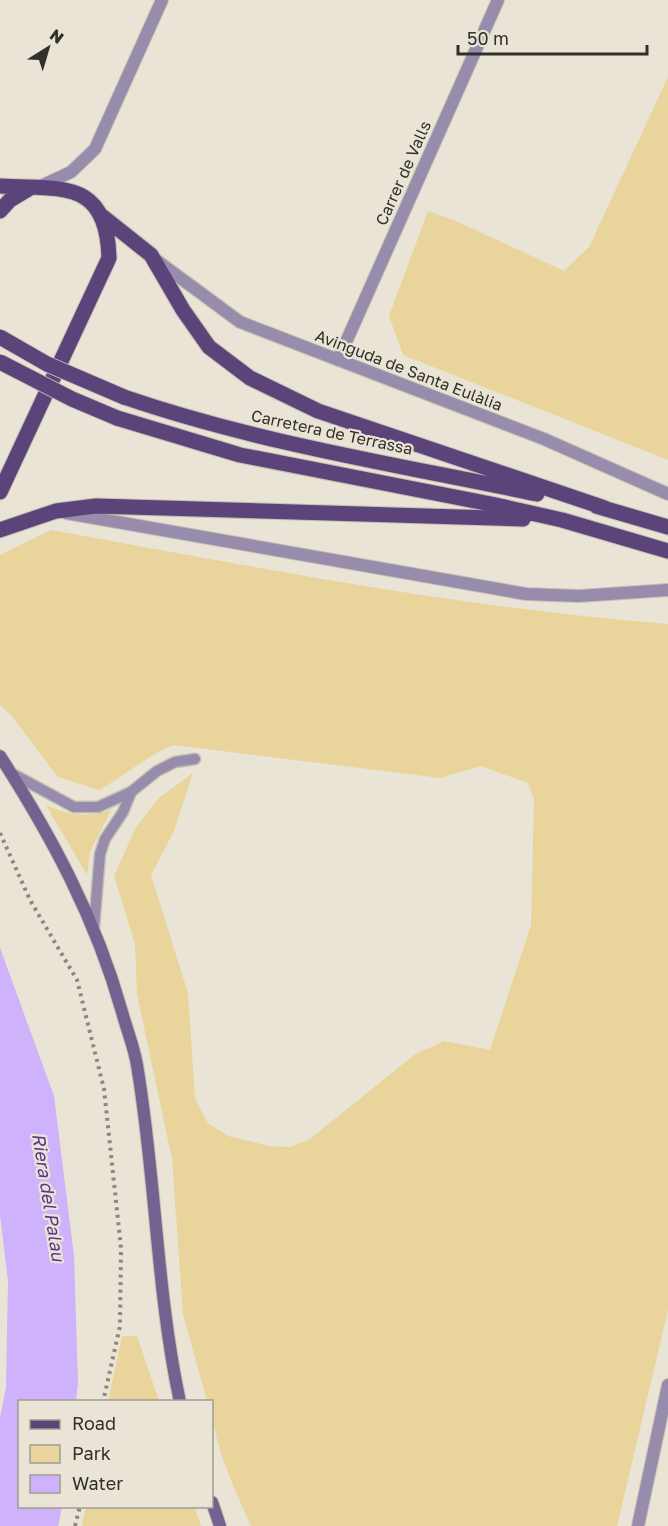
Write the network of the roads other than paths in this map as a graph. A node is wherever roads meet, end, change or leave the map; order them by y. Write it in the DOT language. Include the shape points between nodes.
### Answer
graph roads {
  1 [pos="162,0"];
  2 [pos="498,0"];
  3 [pos="2,186"];
  4 [pos="35,187"];
  5 [pos="0,211"];
  6 [pos="102,216"];
  7 [pos="151,255"];
  8 [pos="0,337"];
  9 [pos="338,360"];
  10 [pos="0,362"];
  11 [pos="0,492"];
  12 [pos="668,494"];
  13 [pos="605,508"];
  14 [pos="56,511"];
  15 [pos="562,520"];
  16 [pos="668,527"];
  17 [pos="0,530"];
  18 [pos="668,551"];
  19 [pos="668,590"];
  20 [pos="0,756"];
  21 [pos="195,759"];
  22 [pos="11,773"];
  23 [pos="131,792"];
  24 [pos="94,927"];
  25 [pos="668,1385"];
  26 [pos="180,1400"];
  27 [pos="213,1505"];
  28 [pos="220,1526"];
  29 [pos="638,1526"];
  1 -- 4 [label="street" via="95,149 71,172"];
  2 -- 9 [label="street, Carrer de Valls"];
  3 -- 4 [label="main road"];
  4 -- 5 [label="main road" via="10,200"];
  4 -- 6 [label="main road" via="59,187 81,195"];
  6 -- 7 [label="main road"];
  6 -- 11 [label="main road" via="109,239 109,258"];
  7 -- 9 [label="street, Avinguda de Santa Eulàlia" via="240,322"];
  7 -- 13 [label="main road" via="209,346 250,378 318,411"];
  8 -- 13 [label="main road, Carretera de Terrassa, bridge" via="47,364 124,397 201,422"];
  9 -- 12 [label="street, Avinguda de Santa Eulàlia" via="544,439"];
  10 -- 15 [label="main road, bridge" via="117,418 240,455"];
  13 -- 16 [label="main road, Carretera de Terrassa"];
  14 -- 15 [label="main road" via="96,506"];
  14 -- 17 [label="main road"];
  14 -- 19 [label="street" via="526,594 579,596"];
  15 -- 18 [label="main road"];
  20 -- 22 [label="main road"];
  21 -- 23 [label="lane" via="157,771"];
  22 -- 23 [label="lane" via="74,807 99,807"];
  22 -- 24 [label="main road" via="62,858"];
  23 -- 24 [label="lane" via="100,854"];
  24 -- 26 [label="main road" via="136,1062 161,1298"];
  25 -- 29 [label="street"];
  27 -- 28 [label="main road"];
}
